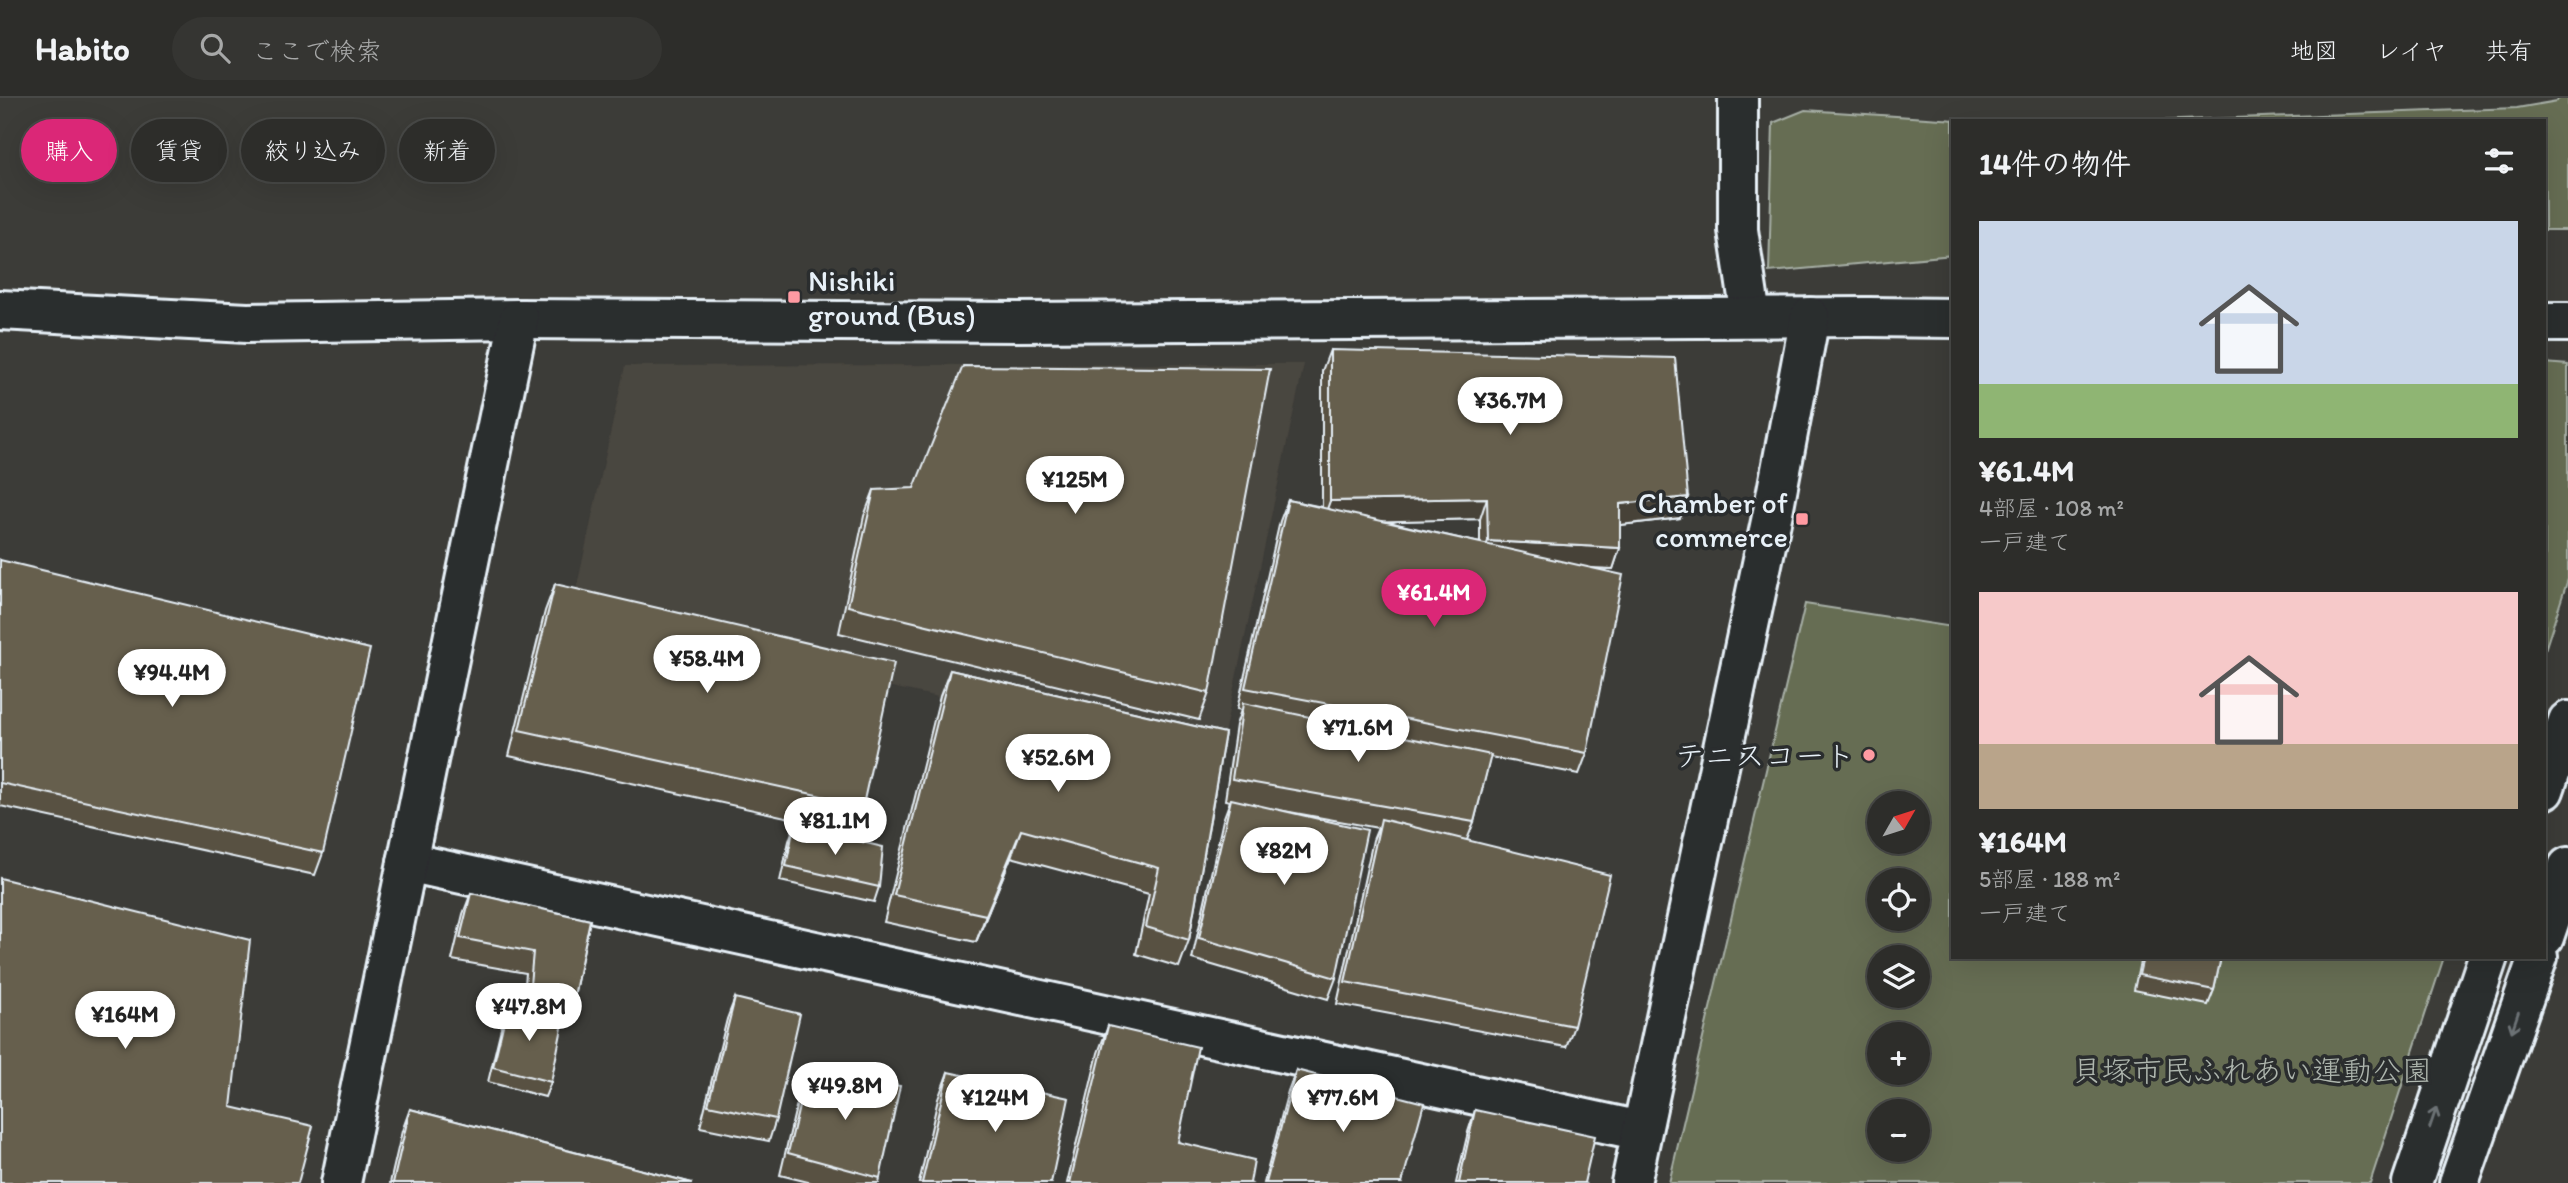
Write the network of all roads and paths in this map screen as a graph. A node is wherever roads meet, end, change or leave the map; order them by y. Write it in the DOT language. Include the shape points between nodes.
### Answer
graph roads {
  1 [pos="1738,98"];
  2 [pos="0,310"];
  3 [pos="1751,317"];
  4 [pos="1810,317"];
  5 [pos="1951,318"];
  6 [pos="519,319"];
  7 [pos="2546,322"];
  8 [pos="2568,322"];
  9 [pos="2568,721"];
  10 [pos="2546,784"];
  11 [pos="407,862"];
  12 [pos="2568,867"];
  13 [pos="2546,931"];
  14 [pos="2487,959"];
  15 [pos="2537,959"];
  16 [pos="1642,1131"];
  17 [pos="341,1183"];
  18 [pos="1631,1183"];
  19 [pos="2412,1183"];
  20 [pos="2459,1183"];
  1 -- 3 [label="street" via="1738,230"];
  2 -- 6 [label="street" via="247,323"];
  3 -- 4 [label="street"];
  3 -- 6 [label="street" via="1031,322"];
  4 -- 5 [label="street"];
  4 -- 16 [label="street"];
  6 -- 11 [label="street"];
  7 -- 8 [label="street"];
  9 -- 10 [label="street"];
  11 -- 16 [label="street"];
  11 -- 17 [label="street"];
  12 -- 13 [label="street"];
  19 -- 14 [label="street, one-way"];
  15 -- 20 [label="street, one-way"];
  16 -- 18 [label="street"];
}
